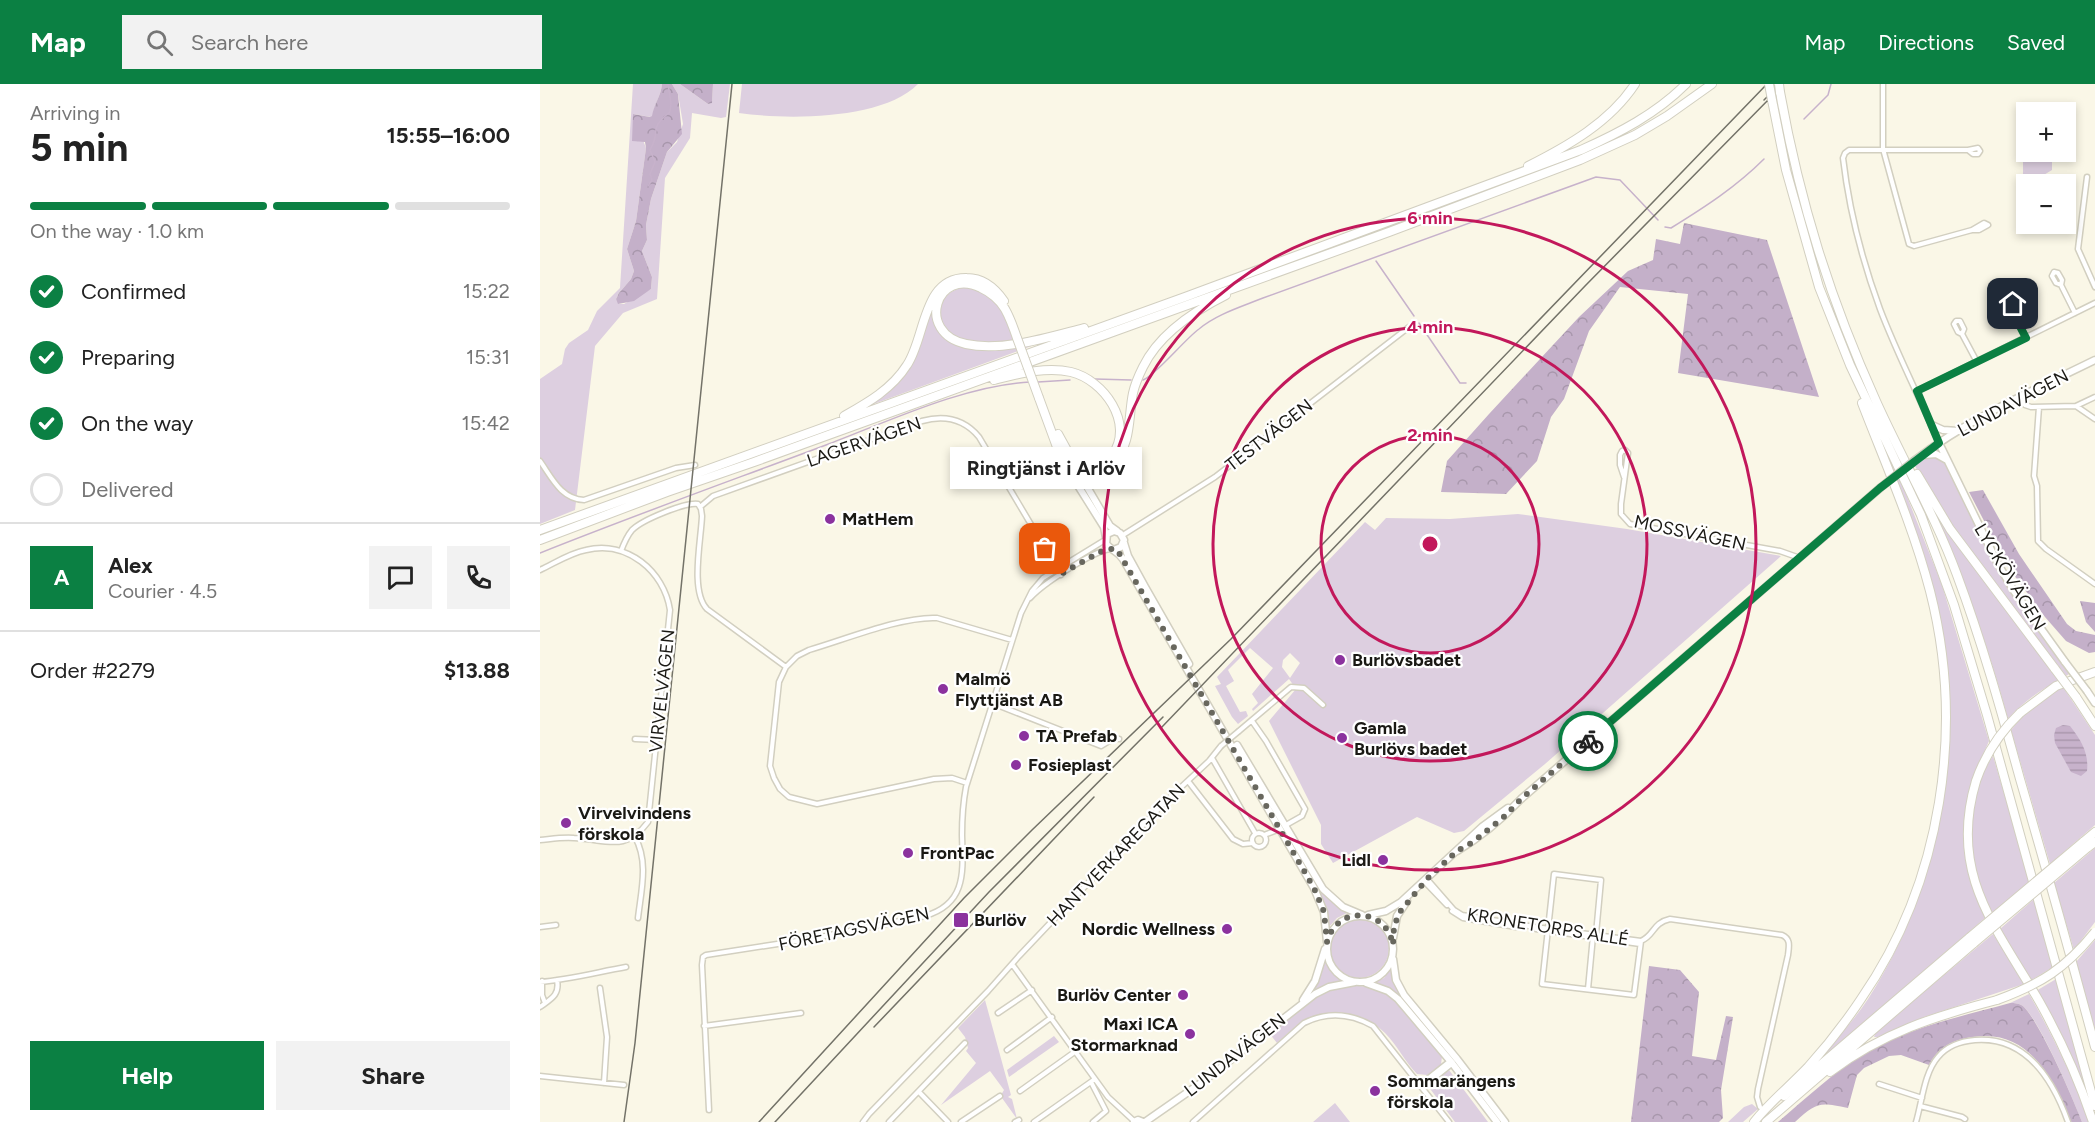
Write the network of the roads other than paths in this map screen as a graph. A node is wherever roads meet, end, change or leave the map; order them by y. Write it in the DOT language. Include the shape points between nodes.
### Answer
graph roads {
  1 [pos="1635,84"];
  2 [pos="1686,84"];
  3 [pos="1712,84"];
  4 [pos="1769,84"];
  5 [pos="1882,84"];
  6 [pos="1779,88"];
  7 [pos="1883,149"];
  8 [pos="1968,150"];
  9 [pos="2087,177"];
  10 [pos="1484,187"];
  11 [pos="1972,230"];
  12 [pos="1311,260"];
  13 [pos="2061,285"];
  14 [pos="2095,287"];
  15 [pos="2095,303"];
  16 [pos="2011,309"];
  17 [pos="2075,313"];
  18 [pos="1123,319"];
  19 [pos="1409,327"];
  20 [pos="1962,334"];
  21 [pos="1019,338"];
  22 [pos="2026,338"];
  23 [pos="2095,360"];
  24 [pos="1977,362"];
  25 [pos="1850,365"];
  26 [pos="949,391"];
  27 [pos="1917,391"];
  28 [pos="2019,397"];
  29 [pos="2095,397"];
  30 [pos="1877,404"];
  31 [pos="2076,406"];
  32 [pos="2040,407"];
  33 [pos="2095,419"];
  34 [pos="1932,425"];
  35 [pos="824,427"];
  36 [pos="1958,431"];
  37 [pos="1939,443"];
  38 [pos="1918,458"];
  39 [pos="540,461"];
  40 [pos="695,465"];
  41 [pos="1952,468"];
  42 [pos="1624,477"];
  43 [pos="1079,480"];
  44 [pos="700,507"];
  45 [pos="540,530"];
  46 [pos="1120,533"];
  47 [pos="1106,539"];
  48 [pos="540,540"];
  49 [pos="1124,543"];
  50 [pos="1114,549"];
  51 [pos="621,551"];
  52 [pos="1797,557"];
  53 [pos="1057,569"];
  54 [pos="540,570"];
  55 [pos="1061,574"];
  56 [pos="2095,584"];
  57 [pos="1027,601"];
  58 [pos="1012,640"];
  59 [pos="786,667"];
  60 [pos="2095,672"];
  61 [pos="992,703"];
  62 [pos="2095,703"];
  63 [pos="1323,705"];
  64 [pos="1252,721"];
  65 [pos="2095,726"];
  66 [pos="635,739"];
  67 [pos="1119,739"];
  68 [pos="657,740"];
  69 [pos="1212,758"];
  70 [pos="1188,781"];
  71 [pos="968,783"];
  72 [pos="1283,827"];
  73 [pos="2095,832"];
  74 [pos="1255,834"];
  75 [pos="1264,835"];
  76 [pos="635,837"];
  77 [pos="540,840"];
  78 [pos="2095,842"];
  79 [pos="1253,843"];
  80 [pos="2085,845"];
  81 [pos="1426,880"];
  82 [pos="1363,915"];
  83 [pos="638,918"];
  84 [pos="556,925"];
  85 [pos="540,927"];
  86 [pos="1548,930"];
  87 [pos="2095,932"];
  88 [pos="1594,936"];
  89 [pos="1972,940"];
  90 [pos="1640,942"];
  91 [pos="1326,944"];
  92 [pos="1393,945"];
  93 [pos="1393,954"];
  94 [pos="1012,964"];
  95 [pos="626,967"];
  96 [pos="557,980"];
  97 [pos="541,982"];
  98 [pos="1359,982"];
  99 [pos="541,988"];
  100 [pos="600,988"];
  101 [pos="1588,989"];
  102 [pos="1032,990"];
  103 [pos="545,1003"];
  104 [pos="540,1007"];
  105 [pos="1294,1009"];
  106 [pos="801,1013"];
  107 [pos="998,1013"];
  108 [pos="1052,1017"];
  109 [pos="704,1026"];
  110 [pos="965,1043"];
  111 [pos="2095,1047"];
  112 [pos="1007,1050"];
  113 [pos="1076,1051"];
  114 [pos="1454,1060"];
  115 [pos="540,1076"];
  116 [pos="1095,1079"];
  117 [pos="1090,1082"];
  118 [pos="604,1083"];
  119 [pos="1879,1084"];
  120 [pos="624,1085"];
  121 [pos="1422,1085"];
  122 [pos="919,1092"];
  123 [pos="1020,1092"];
  124 [pos="1000,1096"];
  125 [pos="1922,1098"];
  126 [pos="1920,1106"];
  127 [pos="2095,1106"];
  128 [pos="1760,1107"];
  129 [pos="709,1110"];
  130 [pos="1774,1115"];
  131 [pos="1965,1119"];
  132 [pos="863,1122"];
  133 [pos="889,1122"];
  134 [pos="948,1122"];
  135 [pos="962,1122"];
  136 [pos="1034,1122"];
  137 [pos="1093,1122"];
  138 [pos="1134,1122"];
  139 [pos="1144,1122"];
  140 [pos="1193,1122"];
  141 [pos="1449,1122"];
  142 [pos="1497,1122"];
  143 [pos="1504,1122"];
  144 [pos="1754,1122"];
  145 [pos="1766,1122"];
  146 [pos="1916,1122"];
  147 [pos="2068,1122"];
  148 [pos="2093,1122"];
  1 -- 10 [label="highway" via="1588,131 1558,151"];
  2 -- 10 [label="highway" via="1673,98 1624,130"];
  3 -- 12 [label="highway" via="1667,116 1609,148"];
  4 -- 25 [label="highway, bridge" via="1809,257"];
  5 -- 7 [label="street"];
  6 -- 30 [label="highway" via="1794,167 1828,283"];
  7 -- 8 [label="street"];
  7 -- 11 [label="street" via="1909,244 1914,246"];
  7 -- 27 [label="street" via="1845,153 1846,183 1869,280"];
  9 -- 14 [label="street" via="2078,249"];
  10 -- 18 [label="highway"];
  12 -- 26 [label="highway"];
  12 -- 43 [label="highway" via="1215,301 1160,342 1133,393 1122,452 1113,464"];
  13 -- 17 [label="street"];
  15 -- 17 [label="street"];
  16 -- 22 [label="street"];
  17 -- 22 [label="street"];
  18 -- 21 [label="highway" via="1030,341 972,345 952,339 940,328 936,315 938,300 948,288 959,284 984,289 1005,309"];
  18 -- 35 [label="highway"];
  19 -- 46 [label="street, TESTVÄGEN" via="1215,477"];
  20 -- 24 [label="street"];
  21 -- 35 [label="highway" via="1008,307 992,287 971,278 947,282 933,296 914,353 899,376 872,400"];
  21 -- 43 [label="highway, bridge" via="1040,397"];
  22 -- 24 [label="street"];
  23 -- 28 [label="main road, LUNDAVÄGEN"];
  24 -- 27 [label="street"];
  25 -- 127 [label="highway" via="1921,515 1954,605"];
  25 -- 144 [label="highway" via="1914,538 1934,608 1945,687 1943,774 1921,876 1887,957 1832,1040"];
  26 -- 43 [label="highway" via="1050,370 1070,372 1092,382 1106,394 1113,407 1120,435 1107,461"];
  26 -- 48 [label="highway"];
  27 -- 34 [label="street"];
  28 -- 32 [label="street" via="2027,406"];
  28 -- 36 [label="main road, LUNDAVÄGEN"];
  29 -- 31 [label="street"];
  30 -- 65 [label="highway, bridge" via="1950,529"];
  30 -- 111 [label="highway" via="1930,510 1969,607"];
  31 -- 32 [label="street"];
  31 -- 33 [label="street"];
  32 -- 56 [label="street" via="2034,476 2038,541"];
  34 -- 36 [label="main road"];
  34 -- 37 [label="street"];
  35 -- 45 [label="highway"];
  36 -- 37 [label="main road, LUNDAVÄGEN"];
  37 -- 38 [label="main road, LUNDAVÄGEN"];
  37 -- 41 [label="main road, LYCKÖVÄGEN"];
  38 -- 41 [label="main road" via="1939,454"];
  38 -- 52 [label="main road, LUNDAVÄGEN, bridge"];
  39 -- 40 [label="street" via="565,494 584,500"];
  41 -- 62 [label="main road, LYCKÖVÄGEN, bridge" via="2014,591"];
  42 -- 42 [label="street, MOSSVÄGEN" via="1628,460 1625,450 1620,455"];
  42 -- 52 [label="street, MOSSVÄGEN" via="1621,514 1630,524"];
  43 -- 46 [label="main road" via="1110,525"];
  43 -- 47 [label="main road" via="1104,526"];
  44 -- 51 [label="street" via="686,504 642,522 631,531"];
  44 -- 53 [label="street, LAGERVÄGEN" via="713,496 922,421 951,419 964,423 979,437"];
  44 -- 59 [label="street" via="701,602"];
  46 -- 47 [label="main road" via="1110,532"];
  46 -- 49 [label="main road"];
  47 -- 50 [label="main road"];
  47 -- 53 [label="street, FÖRETAGSVÄGEN"];
  49 -- 50 [label="main road"];
  49 -- 72 [label="main road"];
  50 -- 55 [label="street, FÖRETAGSVÄGEN" via="1098,553"];
  50 -- 72 [label="main road"];
  51 -- 54 [label="street, VIRVELVÄGEN" via="588,549"];
  51 -- 68 [label="street, VIRVELVÄGEN" via="649,567 668,601"];
  52 -- 81 [label="main road, LUNDAVÄGEN" via="1505,816 1457,851"];
  53 -- 55 [label="street, LAGERVÄGEN"];
  53 -- 57 [label="street, FÖRETAGSVÄGEN" via="1035,586"];
  55 -- 57 [label="street, FÖRETAGSVÄGEN"];
  57 -- 58 [label="street, FÖRETAGSVÄGEN"];
  58 -- 59 [label="street" via="925,617 809,650"];
  58 -- 61 [label="street, FÖRETAGSVÄGEN"];
  59 -- 71 [label="street" via="779,682 771,766 780,789 789,797 817,804 934,779 952,778"];
  60 -- 148 [label="highway, bridge" via="2056,686 2020,713 1996,741 1976,782 1969,810 1968,841 1971,868 1991,924 2065,1050"];
  61 -- 67 [label="street" via="1101,746"];
  61 -- 71 [label="street, FÖRETAGSVÄGEN"];
  63 -- 64 [label="street, HANTVERKAREGATAN" via="1304,688 1291,687"];
  64 -- 69 [label="street, HANTVERKAREGATAN, bridge"];
  64 -- 72 [label="street" via="1305,809 1302,816"];
  66 -- 68 [label="street"];
  68 -- 76 [label="street, VIRVELVÄGEN" via="650,817"];
  69 -- 70 [label="street, HANTVERKAREGATAN"];
  69 -- 74 [label="street"];
  70 -- 79 [label="street" via="1233,839"];
  70 -- 94 [label="street, HANTVERKAREGATAN"];
  71 -- 109 [label="street, FÖRETAGSVÄGEN" via="962,816 961,878 948,906 925,916 706,955 702,965"];
  72 -- 75 [label="street"];
  72 -- 82 [label="main road" via="1328,894 1343,907"];
  72 -- 91 [label="main road" via="1323,906"];
  73 -- 80 [label="highway"];
  74 -- 75 [label="street"];
  74 -- 79 [label="street"];
  75 -- 79 [label="street" via="1264,845"];
  76 -- 77 [label="street" via="615,842"];
  76 -- 83 [label="street" via="644,867"];
  78 -- 80 [label="highway"];
  80 -- 89 [label="highway, bridge"];
  81 -- 82 [label="main road, LUNDAVÄGEN" via="1398,905"];
  81 -- 86 [label="street, KRONETORPS ALLÉ" via="1463,918"];
  81 -- 92 [label="main road, LUNDAVÄGEN" via="1397,916"];
  82 -- 91 [label="main road, LUNDAVÄGEN" via="1338,923"];
  82 -- 92 [label="main road" via="1385,927"];
  84 -- 85 [label="street"];
  86 -- 88 [label="street, KRONETORPS ALLÉ"];
  86 -- 88 [label="street" via="1554,874 1601,880"];
  86 -- 101 [label="street" via="1542,984"];
  87 -- 130 [label="highway, bridge" via="2053,974 2026,990 1880,1039"];
  88 -- 90 [label="street, KRONETORPS ALLÉ"];
  88 -- 101 [label="street"];
  89 -- 130 [label="highway"];
  89 -- 144 [label="highway"];
  90 -- 101 [label="street" via="1634,995"];
  90 -- 128 [label="street, KRONETORPS ALLÉ" via="1656,924 1670,919 1787,937 1788,955 1758,1089"];
  91 -- 98 [label="main road" via="1333,969 1343,978"];
  91 -- 105 [label="main road, LUNDAVÄGEN" via="1314,985"];
  92 -- 93 [label="main road, LUNDAVÄGEN"];
  93 -- 98 [label="main road, LUNDAVÄGEN" via="1384,972"];
  93 -- 114 [label="main road" via="1401,991"];
  94 -- 102 [label="street"];
  94 -- 132 [label="street, HANTVERKAREGATAN"];
  95 -- 96 [label="street"];
  96 -- 97 [label="street"];
  96 -- 103 [label="street" via="556,995"];
  97 -- 99 [label="street"];
  98 -- 105 [label="main road, LUNDAVÄGEN" via="1322,990"];
  98 -- 114 [label="main road" via="1383,988 1395,996"];
  99 -- 103 [label="street"];
  100 -- 118 [label="street" via="607,1037"];
  102 -- 107 [label="street"];
  102 -- 108 [label="street"];
  103 -- 104 [label="street"];
  105 -- 139 [label="main road, LUNDAVÄGEN" via="1227,1064"];
  106 -- 109 [label="street"];
  108 -- 112 [label="street"];
  108 -- 113 [label="street"];
  109 -- 129 [label="street, FÖRETAGSVÄGEN"];
  110 -- 122 [label="street"];
  113 -- 116 [label="street"];
  113 -- 123 [label="street"];
  114 -- 121 [label="street"];
  114 -- 142 [label="main road"];
  114 -- 143 [label="main road"];
  115 -- 118 [label="street"];
  116 -- 117 [label="street"];
  116 -- 138 [label="street"];
  117 -- 136 [label="street"];
  117 -- 137 [label="street" via="1106,1111"];
  118 -- 120 [label="street"];
  119 -- 125 [label="street"];
  121 -- 140 [label="street" via="1373,1026 1348,1015 1322,1016 1304,1023"];
  121 -- 141 [label="street"];
  122 -- 133 [label="street"];
  122 -- 134 [label="street"];
  124 -- 135 [label="street"];
  125 -- 126 [label="street"];
  125 -- 147 [label="street" via="1932,1066 1943,1052 1968,1041 1994,1041 2019,1050 2041,1069"];
  126 -- 131 [label="street"];
  126 -- 146 [label="street"];
  130 -- 145 [label="highway"];
  138 -- 139 [label="main road, LUNDAVÄGEN"];
}
